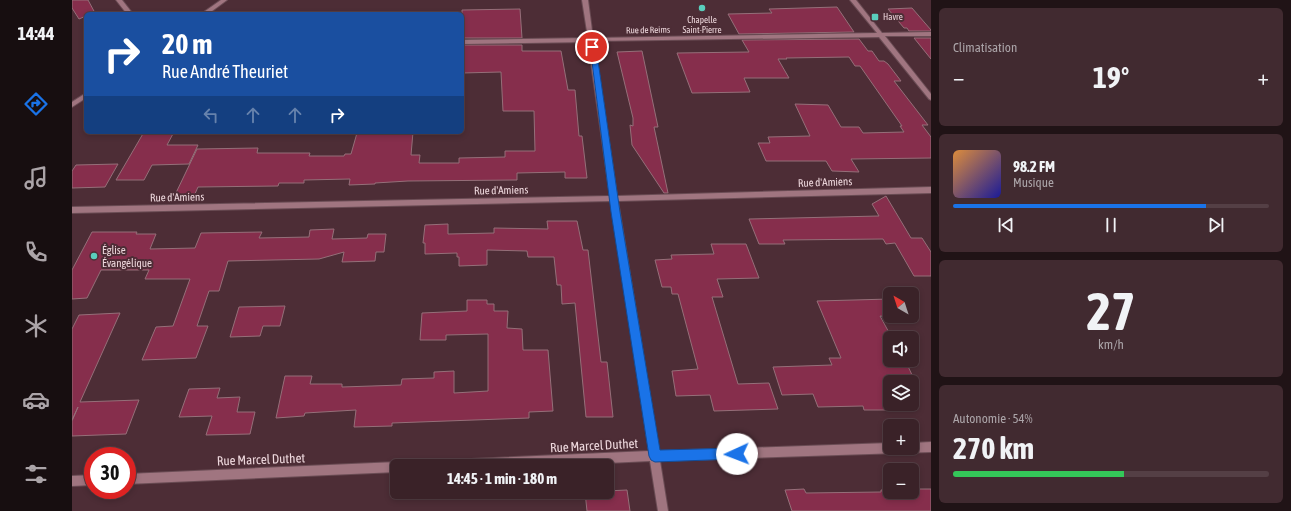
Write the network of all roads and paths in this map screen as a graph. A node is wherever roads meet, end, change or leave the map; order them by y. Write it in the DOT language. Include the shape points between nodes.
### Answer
graph roads {
  1 [pos="119,0"];
  2 [pos="224,0"];
  3 [pos="585,0"];
  4 [pos="853,0"];
  5 [pos="128,12"];
  6 [pos="207,12"];
  7 [pos="931,34"];
  8 [pos="880,35"];
  9 [pos="592,40"];
  10 [pos="464,42"];
  11 [pos="84,96"];
  12 [pos="931,98"];
  13 [pos="72,104"];
  14 [pos="931,190"];
  15 [pos="614,199"];
  16 [pos="72,210"];
  17 [pos="931,447"];
  18 [pos="919,448"];
  19 [pos="883,449"];
  20 [pos="655,456"];
  21 [pos="587,459"];
  22 [pos="390,467"];
  23 [pos="136,479"];
  24 [pos="84,480"];
  25 [pos="72,481"];
  26 [pos="663,511"];
  1 -- 5 [label="street"];
  2 -- 6 [label="street"];
  3 -- 9 [label="street"];
  4 -- 8 [label="street"];
  7 -- 8 [label="street, Rue de Reims"];
  8 -- 9 [label="street, Rue de Reims"];
  8 -- 12 [label="street"];
  9 -- 10 [label="street, Rue de Reims"];
  9 -- 15 [label="street"];
  11 -- 13 [label="street"];
  14 -- 15 [label="street, Rue d'Amiens"];
  15 -- 16 [label="street, Rue d'Amiens"];
  15 -- 20 [label="street"];
  17 -- 18 [label="street"];
  19 -- 20 [label="street, Rue Marcel Duthet"];
  20 -- 21 [label="street, Rue Marcel Duthet"];
  20 -- 26 [label="street"];
  22 -- 23 [label="street, Rue Marcel Duthet"];
  24 -- 25 [label="street"];
}
